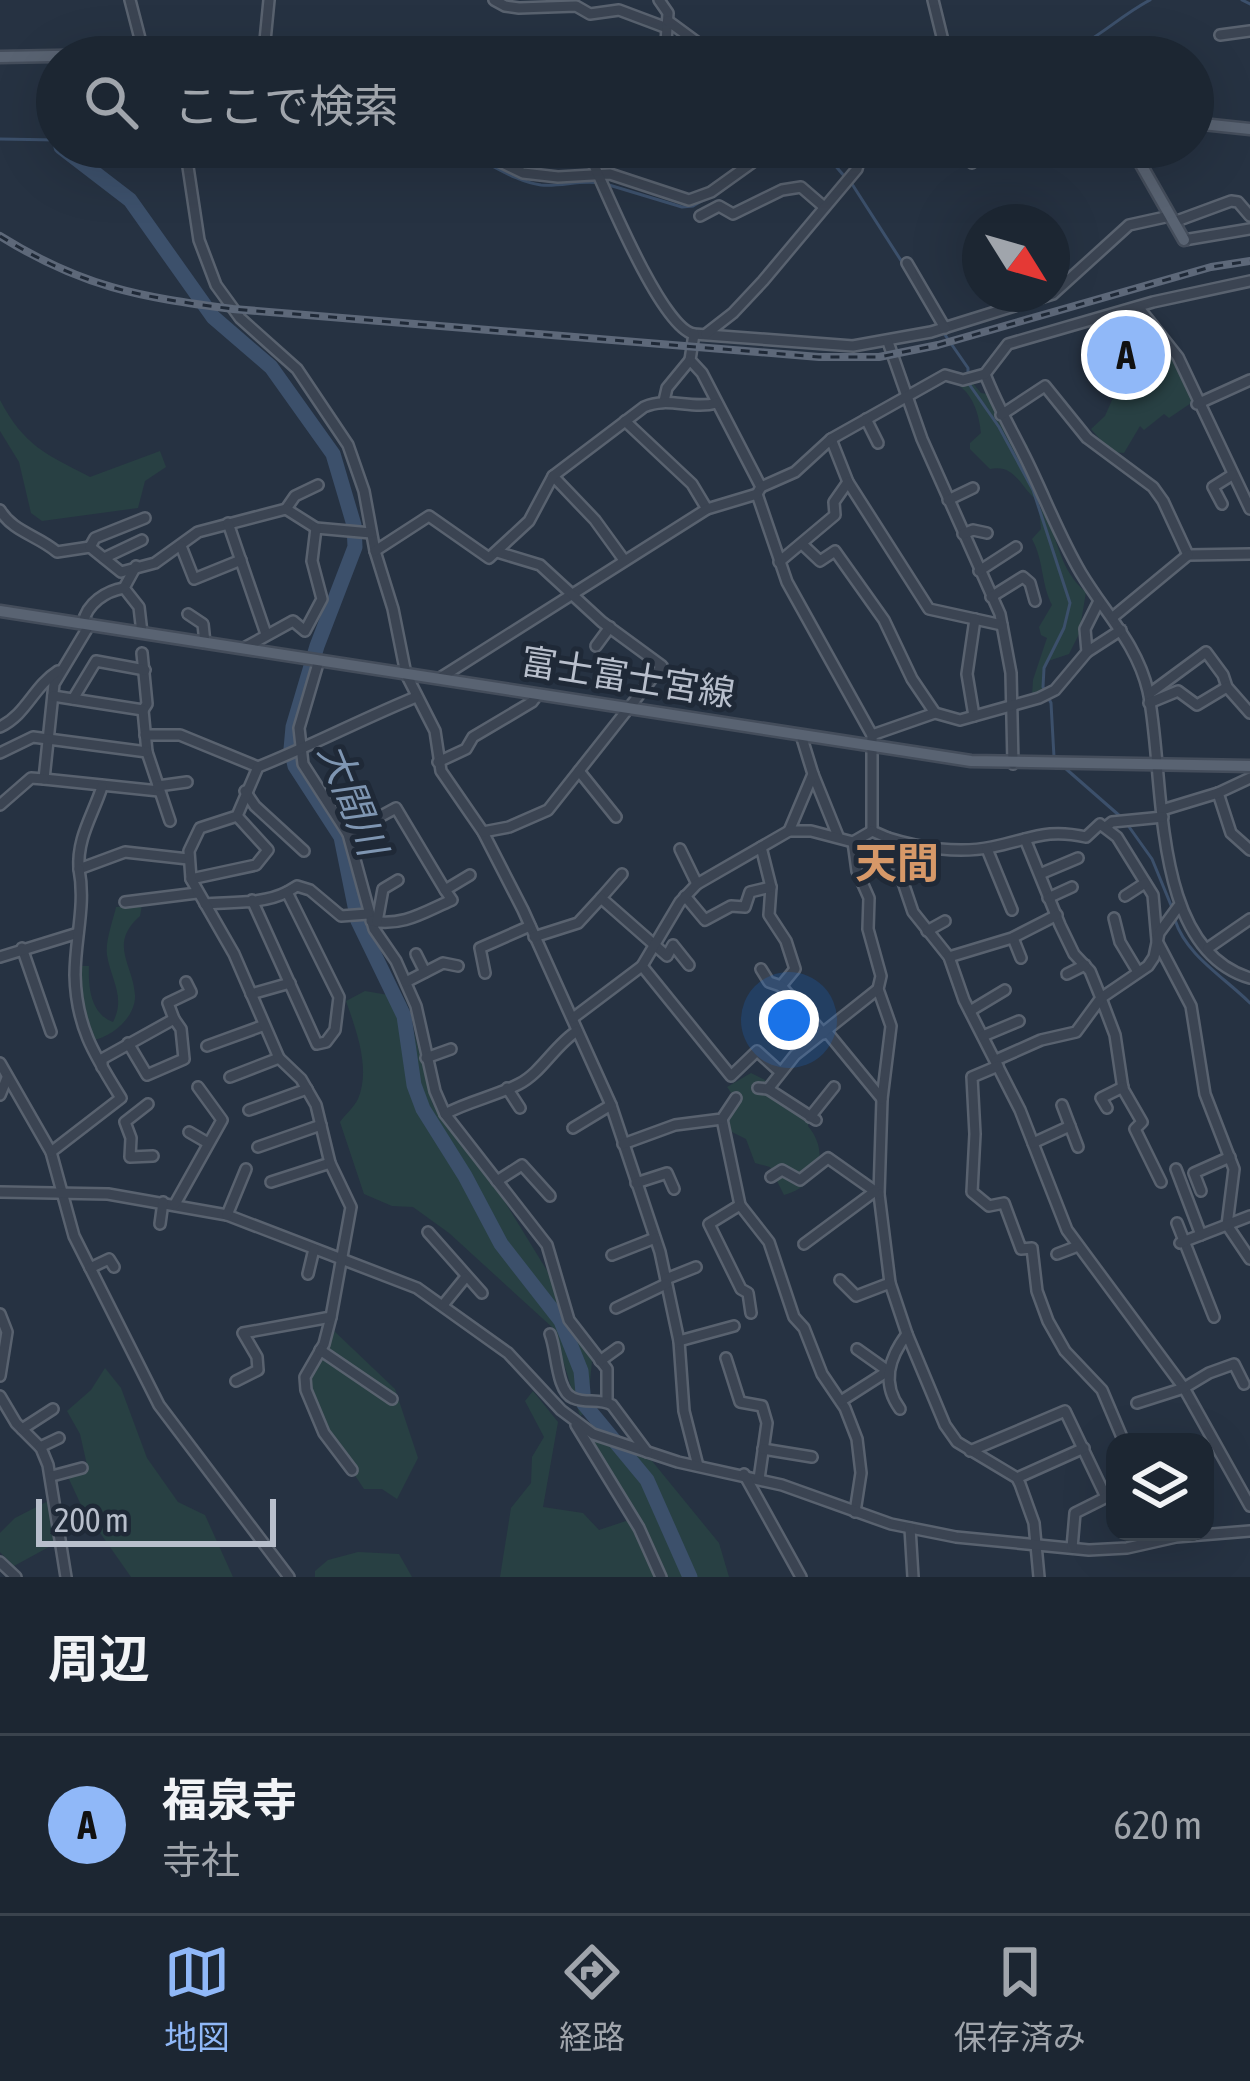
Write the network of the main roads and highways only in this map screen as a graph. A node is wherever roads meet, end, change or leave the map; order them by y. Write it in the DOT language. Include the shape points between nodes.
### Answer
graph roads {
  1 [pos="0,57"];
  2 [pos="36,57"];
  3 [pos="1214,126"];
  4 [pos="1250,129"];
  5 [pos="1143,168"];
  6 [pos="1184,240"];
  7 [pos="0,611"];
  8 [pos="1250,766"];
  1 -- 2 [label="main road"];
  3 -- 4 [label="main road"];
  5 -- 6 [label="main road"];
  7 -- 8 [label="main road, 富士富士宮線" via="535,698 1013,764"];
}
